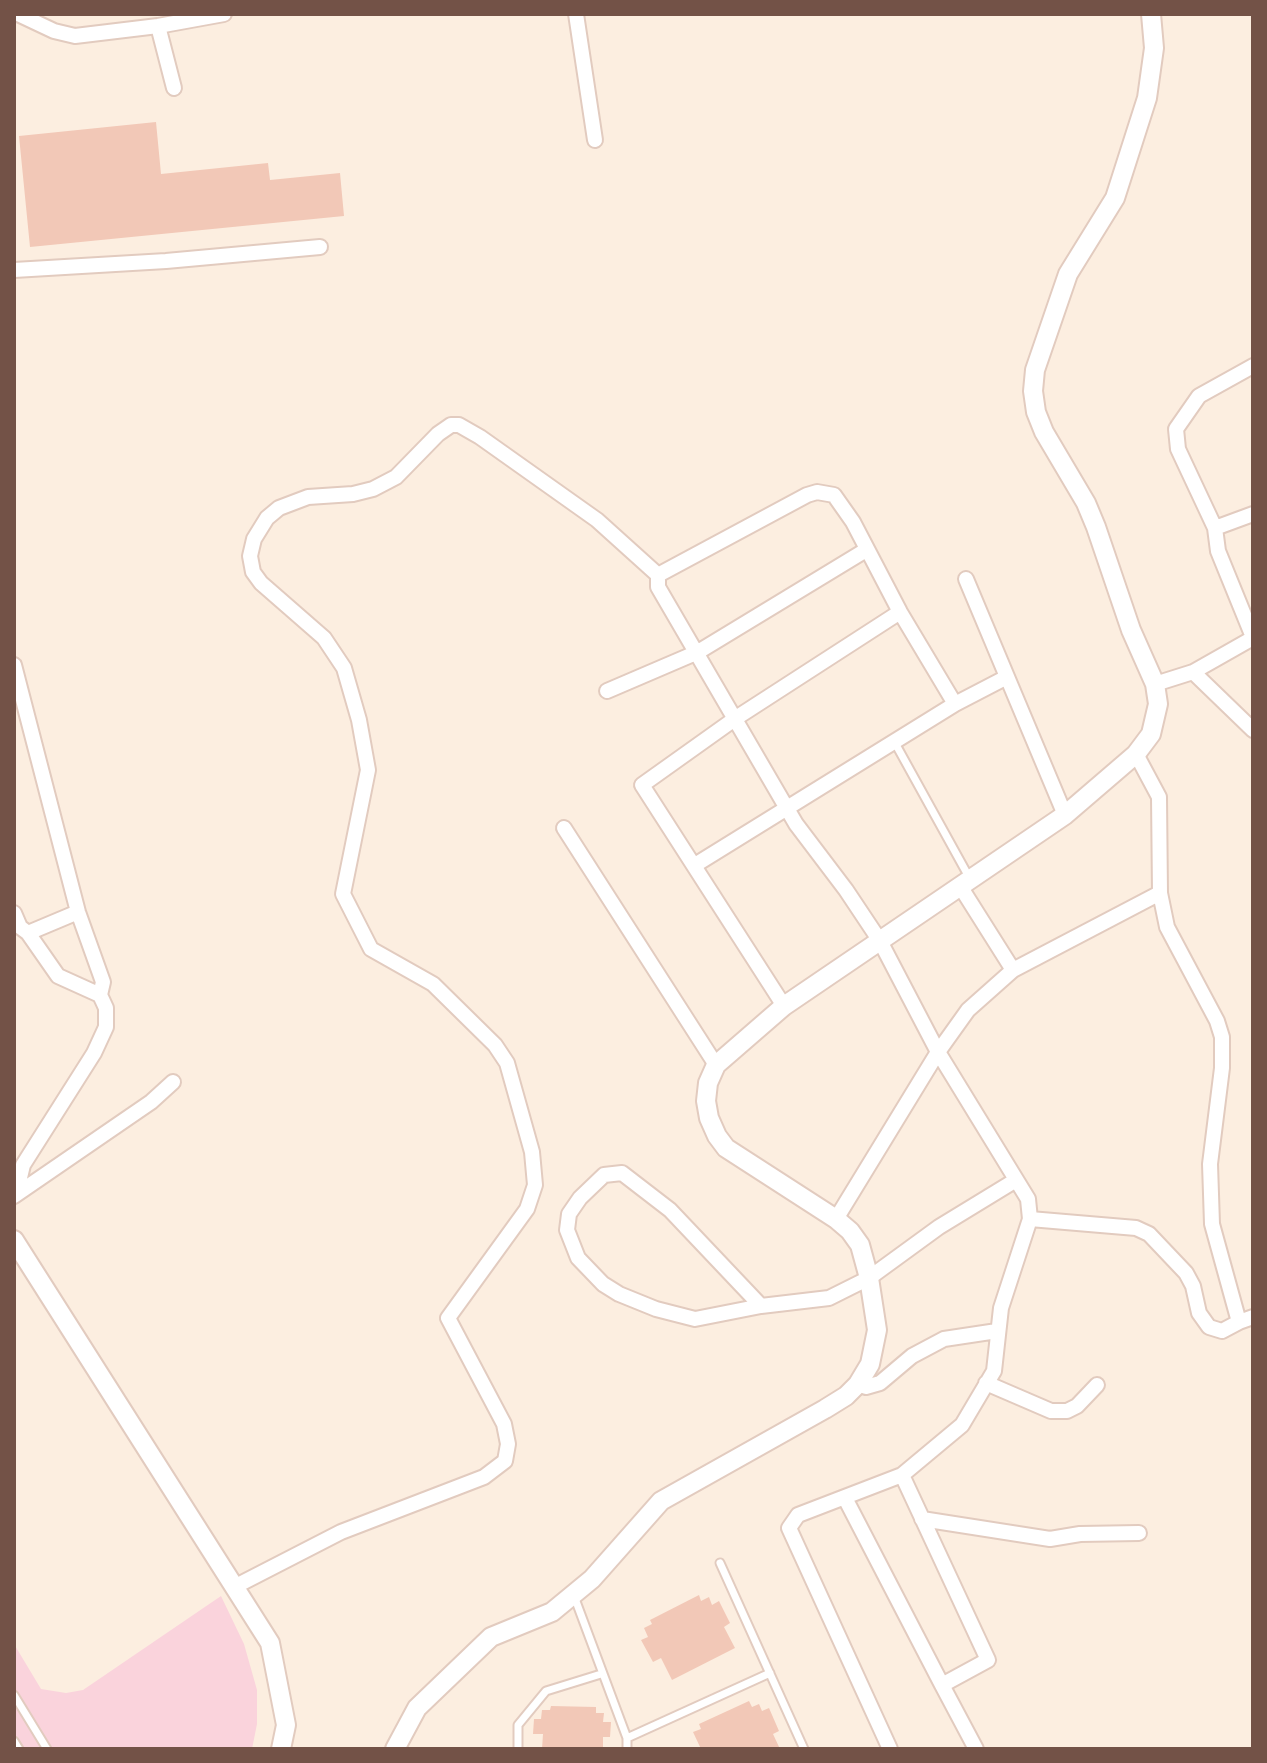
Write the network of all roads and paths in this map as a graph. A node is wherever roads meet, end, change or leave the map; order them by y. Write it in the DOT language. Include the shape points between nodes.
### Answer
graph roads {
  1 [pos="18,14"];
  2 [pos="224,14"];
  3 [pos="576,14"];
  4 [pos="1151,14"];
  5 [pos="158,26"];
  6 [pos="174,88"];
  7 [pos="595,140"];
  8 [pos="320,247"];
  9 [pos="14,270"];
  10 [pos="1253,366"];
  11 [pos="1253,514"];
  12 [pos="1215,528"];
  13 [pos="866,550"];
  14 [pos="658,575"];
  15 [pos="966,579"];
  16 [pos="900,612"];
  17 [pos="1253,638"];
  18 [pos="698,652"];
  19 [pos="14,665"];
  20 [pos="1193,672"];
  21 [pos="1007,677"];
  22 [pos="1155,684"];
  23 [pos="607,691"];
  24 [pos="955,704"];
  25 [pos="736,718"];
  26 [pos="1253,730"];
  27 [pos="895,743"];
  28 [pos="1136,754"];
  29 [pos="788,809"];
  30 [pos="1065,815"];
  31 [pos="564,828"];
  32 [pos="695,865"];
  33 [pos="965,882"];
  34 [pos="1160,893"];
  35 [pos="78,912"];
  36 [pos="14,913"];
  37 [pos="28,933"];
  38 [pos="880,941"];
  39 [pos="1013,970"];
  40 [pos="100,995"];
  41 [pos="784,1006"];
  42 [pos="938,1052"];
  43 [pos="716,1065"];
  44 [pos="173,1082"];
  45 [pos="1016,1180"];
  46 [pos="14,1187"];
  47 [pos="14,1196"];
  48 [pos="836,1219"];
  49 [pos="1030,1219"];
  50 [pos="14,1240"];
  51 [pos="869,1278"];
  52 [pos="761,1306"];
  53 [pos="1246,1320"];
  54 [pos="997,1331"];
  55 [pos="986,1383"];
  56 [pos="858,1384"];
  57 [pos="1097,1385"];
  58 [pos="902,1475"];
  59 [pos="845,1498"];
  60 [pos="922,1519"];
  61 [pos="1139,1533"];
  62 [pos="720,1563"];
  63 [pos="234,1587"];
  64 [pos="573,1594"];
  65 [pos="770,1673"];
  66 [pos="601,1674"];
  67 [pos="942,1685"];
  68 [pos="14,1695"];
  69 [pos="627,1738"];
  70 [pos="14,1741"];
  71 [pos="19,1749"];
  72 [pos="47,1749"];
  73 [pos="281,1749"];
  74 [pos="395,1749"];
  75 [pos="518,1749"];
  76 [pos="627,1749"];
  77 [pos="804,1749"];
  78 [pos="890,1749"];
  79 [pos="976,1749"];
  1 -- 5 [label="street" via="75,36"];
  2 -- 5 [label="street"];
  3 -- 7 [label="street"];
  4 -- 22 [label="street" via="1154,48 1147,98 1115,198 1068,274 1035,370 1033,391 1044,432 1091,515"];
  5 -- 6 [label="street"];
  8 -- 9 [label="street"];
  10 -- 12 [label="street" via="1199,396 1176,429 1178,449"];
  11 -- 12 [label="street"];
  12 -- 17 [label="street" via="1218,551"];
  13 -- 14 [label="street" via="840,501 817,492"];
  13 -- 16 [label="street"];
  13 -- 18 [label="street"];
  14 -- 18 [label="street" via="658,587"];
  14 -- 63 [label="street" via="597,520 459,425 438,434 396,477 373,489 308,497 279,508 254,539 253,572 324,638 344,668 359,720 368,770 343,894 371,949 433,984 507,1063 532,1152 535,1185 527,1209 448,1318 504,1424 505,1461 484,1477 341,1532"];
  15 -- 21 [label="street"];
  16 -- 24 [label="street"];
  16 -- 25 [label="street"];
  17 -- 20 [label="street"];
  18 -- 23 [label="street"];
  18 -- 25 [label="street"];
  19 -- 35 [label="street"];
  20 -- 22 [label="street"];
  20 -- 26 [label="street"];
  21 -- 24 [label="street"];
  21 -- 30 [label="street"];
  22 -- 28 [label="street" via="1156,723"];
  24 -- 27 [label="street"];
  25 -- 29 [label="street"];
  25 -- 32 [label="street" via="642,785"];
  27 -- 29 [label="street"];
  27 -- 33 [label="lane"];
  28 -- 30 [label="street"];
  28 -- 34 [label="street" via="1159,797"];
  29 -- 32 [label="street"];
  29 -- 38 [label="street"];
  30 -- 33 [label="street"];
  31 -- 43 [label="street"];
  32 -- 41 [label="street"];
  33 -- 38 [label="street"];
  33 -- 39 [label="street"];
  34 -- 39 [label="street"];
  34 -- 53 [label="street" via="1167,927 1222,1037 1210,1164 1212,1224"];
  35 -- 37 [label="street"];
  35 -- 40 [label="street" via="103,982"];
  36 -- 37 [label="street"];
  37 -- 40 [label="street" via="58,976"];
  38 -- 41 [label="street"];
  38 -- 42 [label="street"];
  39 -- 42 [label="street" via="968,1010"];
  40 -- 46 [label="street" via="106,1027"];
  41 -- 43 [label="street"];
  42 -- 45 [label="street"];
  42 -- 48 [label="street"];
  43 -- 48 [label="street" via="706,1101 726,1148"];
  44 -- 47 [label="street"];
  45 -- 49 [label="street" via="1028,1199"];
  45 -- 51 [label="street"];
  48 -- 51 [label="street" via="860,1245"];
  49 -- 53 [label="street" via="1122,1226 1149,1234 1186,1273 1209,1327 1222,1331"];
  49 -- 54 [label="street"];
  50 -- 63 [label="street"];
  51 -- 52 [label="street" via="829,1298"];
  51 -- 56 [label="street" via="877,1330 870,1364"];
  52 -- 52 [label="street" via="695,1319 619,1294 578,1258 567,1230 569,1214 604,1175 622,1173 670,1210"];
  54 -- 55 [label="street" via="994,1371"];
  54 -- 56 [label="street" via="944,1339 912,1356 880,1383"];
  55 -- 57 [label="street" via="1051,1411 1077,1406"];
  55 -- 58 [label="street" via="962,1425"];
  56 -- 64 [label="street" via="825,1409 661,1501"];
  58 -- 59 [label="street"];
  58 -- 60 [label="street"];
  59 -- 67 [label="street"];
  59 -- 78 [label="street" via="798,1515 789,1528"];
  60 -- 61 [label="street" via="1050,1539"];
  60 -- 67 [label="street" via="988,1660"];
  62 -- 65 [label="lane"];
  63 -- 73 [label="street" via="270,1643 286,1725"];
  64 -- 66 [label="lane"];
  64 -- 74 [label="street" via="552,1612 491,1637 417,1708"];
  65 -- 69 [label="lane"];
  65 -- 77 [label="lane"];
  66 -- 69 [label="lane"];
  66 -- 75 [label="lane" via="546,1691 518,1725"];
  67 -- 79 [label="street"];
  68 -- 72 [label="lane"];
  69 -- 76 [label="lane"];
  70 -- 71 [label="lane"];
}
